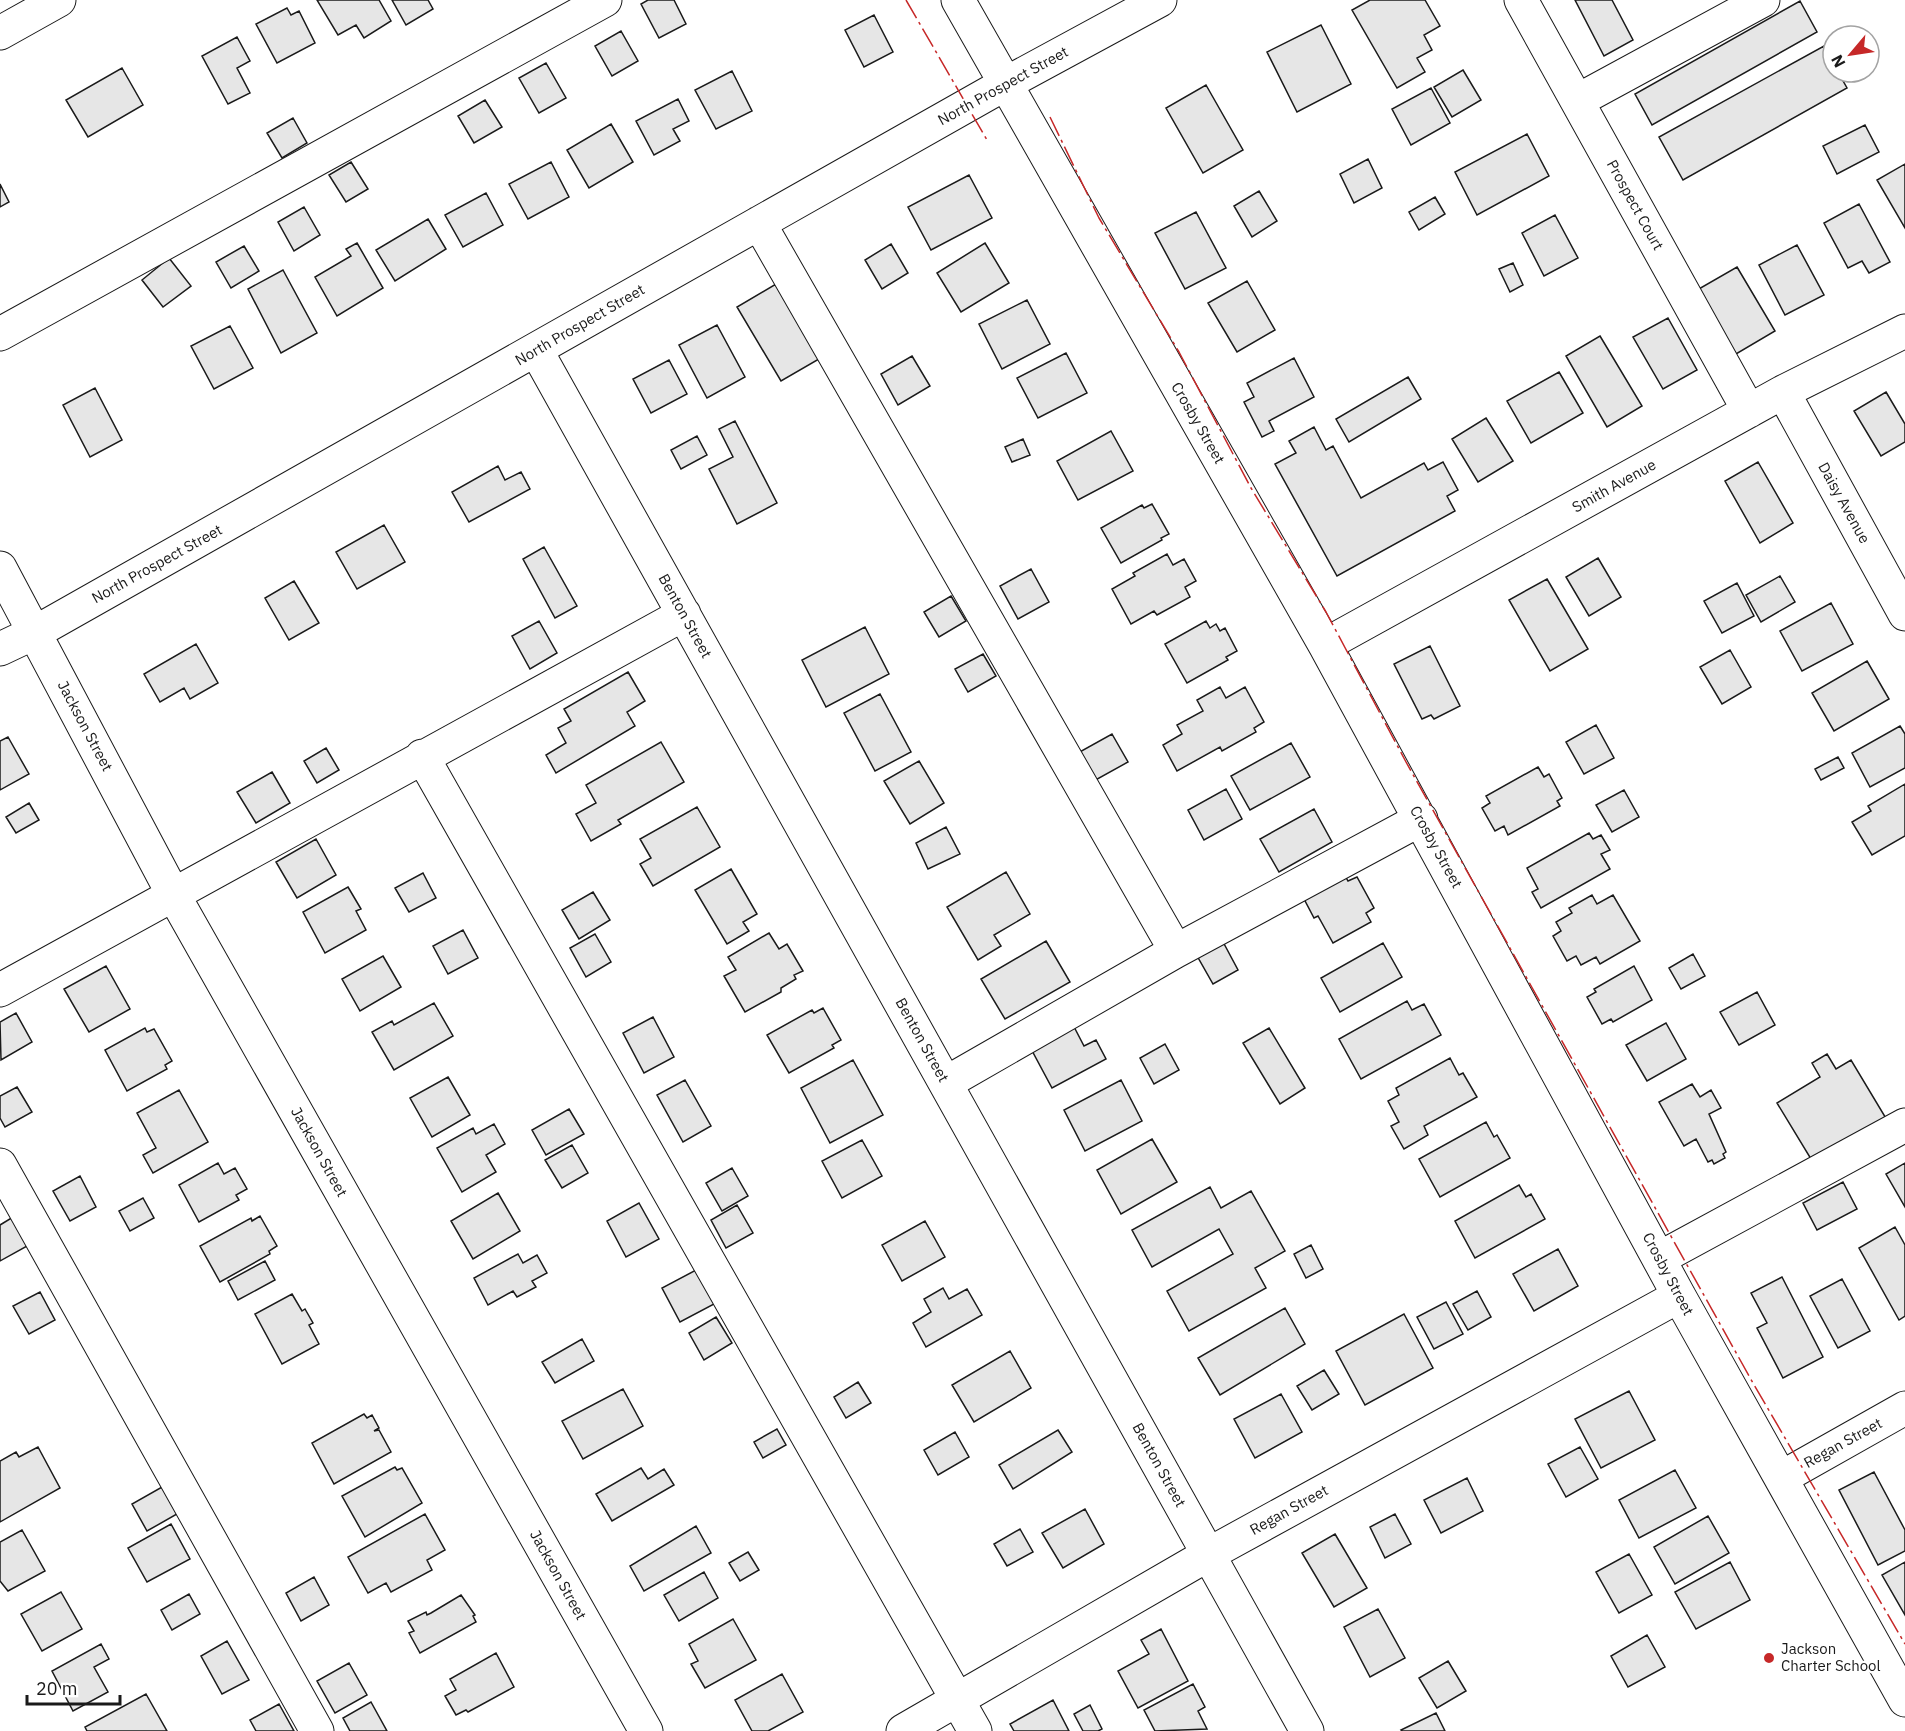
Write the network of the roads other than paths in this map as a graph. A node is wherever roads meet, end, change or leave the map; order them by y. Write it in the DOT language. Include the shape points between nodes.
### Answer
graph roads {
  1 [pos="59,0"];
  2 [pos="605,0"];
  3 [pos="958,0"];
  4 [pos="1160,0"];
  5 [pos="1521,0"];
  6 [pos="1763,0"];
  7 [pos="0,33"];
  8 [pos="1005,84"];
  9 [pos="1577,101"];
  10 [pos="759,223"];
  11 [pos="1905,331"];
  12 [pos="0,334"];
  13 [pos="536,350"];
  14 [pos="1783,392"];
  15 [pos="1749,411"];
  16 [pos="0,568"];
  17 [pos="684,614"];
  18 [pos="1905,614"];
  19 [pos="36,632"];
  20 [pos="1325,645"];
  21 [pos="0,650"];
  22 [pos="422,756"];
  23 [pos="1421,819"];
  24 [pos="173,894"];
  25 [pos="1176,951"];
  26 [pos="0,990"];
  27 [pos="946,1083"];
  28 [pos="1905,1125"];
  29 [pos="0,1165"];
  30 [pos="1660,1258"];
  31 [pos="1679,1296"];
  32 [pos="1905,1408"];
  33 [pos="1780,1478"];
  34 [pos="1209,1554"];
  35 [pos="957,1700"];
  36 [pos="1905,1700"];
  37 [pos="318,1731"];
  38 [pos="646,1731"];
  39 [pos="903,1731"];
  40 [pos="975,1731"];
  41 [pos="1307,1731"];
  1 -- 7 [label="street"];
  2 -- 12 [label="street"];
  3 -- 8 [label="street, Crosby Street"];
  4 -- 8 [label="street, North Prospect Street"];
  5 -- 9 [label="street, Prospect Court"];
  6 -- 9 [label="street"];
  8 -- 10 [label="street, North Prospect Street"];
  8 -- 20 [label="street, Crosby Street"];
  9 -- 15 [label="street, Prospect Court"];
  10 -- 13 [label="street, North Prospect Street"];
  10 -- 25 [label="street"];
  11 -- 14 [label="street, Smith Avenue"];
  13 -- 17 [label="street, Benton Street"];
  13 -- 19 [label="street, North Prospect Street"];
  14 -- 15 [label="street, Smith Avenue"];
  14 -- 18 [label="street, Daisy Avenue"];
  15 -- 20 [label="street, Smith Avenue"];
  16 -- 19 [label="street, Jackson Street"];
  17 -- 22 [label="street"];
  17 -- 27 [label="street, Benton Street"];
  19 -- 21 [label="street, North Prospect Street"];
  19 -- 24 [label="street, Jackson Street"];
  20 -- 23 [label="street, Crosby Street"];
  22 -- 24 [label="street"];
  22 -- 35 [label="street"];
  23 -- 25 [label="street"];
  23 -- 30 [label="street, Crosby Street"];
  24 -- 26 [label="street"];
  24 -- 38 [label="street, Jackson Street"];
  25 -- 27 [label="street"];
  27 -- 34 [label="street, Benton Street"];
  28 -- 30 [label="street"];
  29 -- 37 [label="street"];
  30 -- 31 [label="street, Crosby Street"];
  31 -- 33 [label="street, Crosby Street"];
  31 -- 34 [label="street, Regan Street"];
  32 -- 33 [label="street, Regan Street"];
  33 -- 36 [label="street, Crosby Street"];
  34 -- 35 [label="street, Regan Street"];
  34 -- 41 [label="street, Benton Street"];
  35 -- 39 [label="street, Regan Street"];
  35 -- 40 [label="street"];
}
